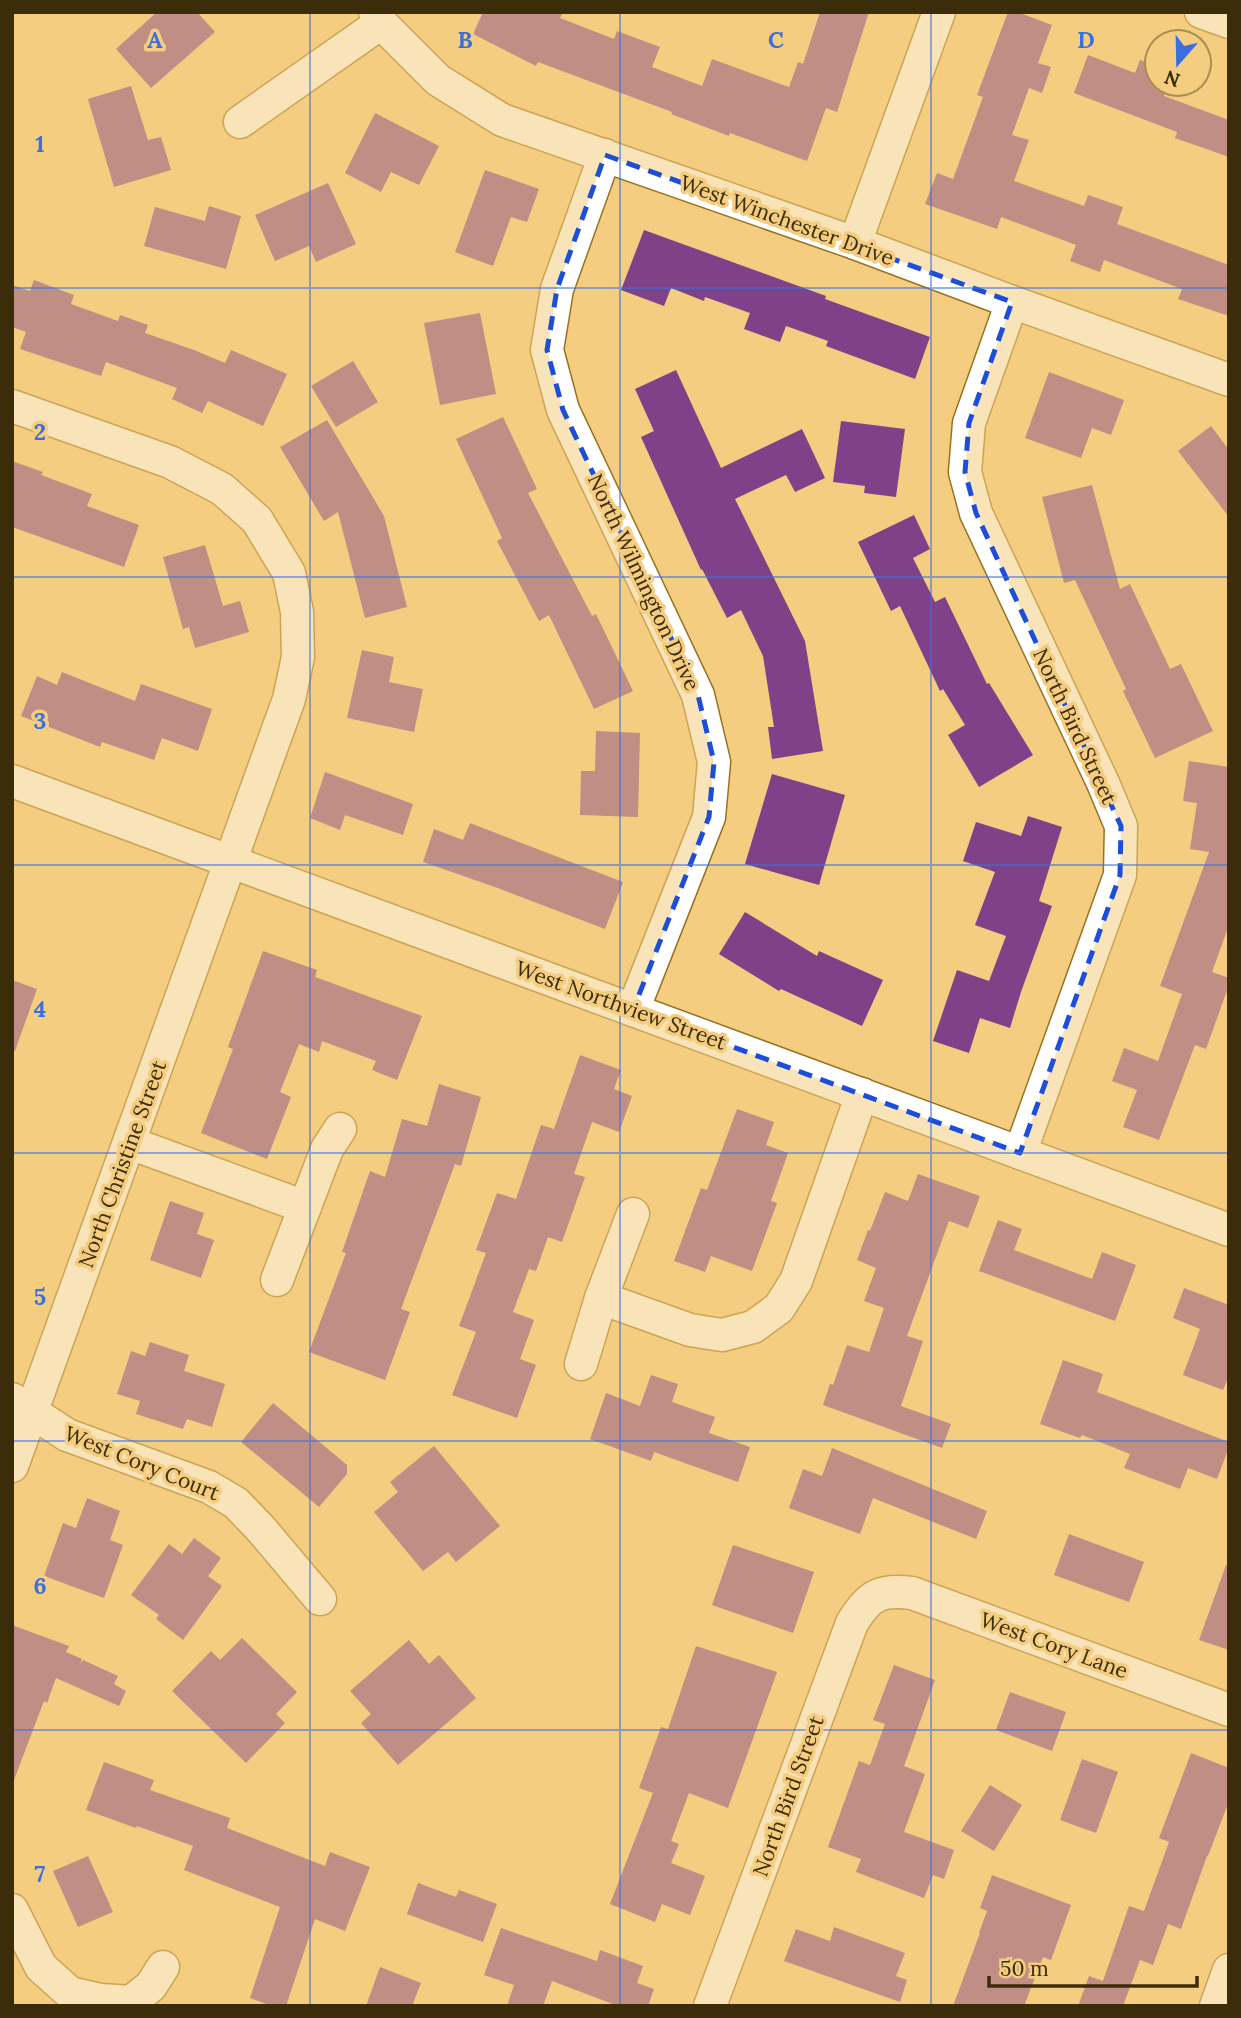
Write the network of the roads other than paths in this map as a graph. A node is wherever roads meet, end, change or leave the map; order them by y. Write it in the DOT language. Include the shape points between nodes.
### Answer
graph roads {
  1 [pos="939,12"];
  2 [pos="1201,12"];
  3 [pos="378,18"];
  4 [pos="1229,22"];
  5 [pos="240,121"];
  6 [pos="604,155"];
  7 [pos="855,243"];
  8 [pos="1012,302"];
  9 [pos="1229,380"];
  10 [pos="12,406"];
  11 [pos="12,781"];
  12 [pos="231,862"];
  13 [pos="634,1010"];
  14 [pos="862,1094"];
  15 [pos="340,1129"];
  16 [pos="130,1143"];
  17 [pos="1020,1153"];
  18 [pos="304,1207"];
  19 [pos="633,1214"];
  20 [pos="1229,1230"];
  21 [pos="277,1280"];
  22 [pos="601,1298"];
  23 [pos="581,1364"];
  24 [pos="22,1405"];
  25 [pos="12,1466"];
  26 [pos="877,1594"];
  27 [pos="320,1599"];
  28 [pos="1229,1710"];
  29 [pos="12,1910"];
  30 [pos="163,1967"];
  31 [pos="1229,1970"];
  32 [pos="710,2006"];
  33 [pos="1216,2006"];
  1 -- 7 [label="street"];
  2 -- 4 [label="street"];
  3 -- 5 [label="street"];
  3 -- 6 [label="street, West Winchester Drive" via="438,80 502,120"];
  6 -- 7 [label="street, West Winchester Drive"];
  6 -- 13 [label="street, North Wilmington Drive" via="557,289 547,350 564,410 698,695 714,761 709,817"];
  7 -- 8 [label="street, West Winchester Drive"];
  8 -- 9 [label="street, West Winchester Drive"];
  8 -- 17 [label="street, North Bird Street" via="970,423 965,472 976,513 1121,827 1120,875"];
  10 -- 12 [label="street, North Christine Street" via="170,462 222,489 257,520 289,573 297,612 298,657 289,699"];
  11 -- 12 [label="street, West Northview Street"];
  12 -- 13 [label="street, West Northview Street"];
  12 -- 16 [label="street, North Christine Street"];
  13 -- 14 [label="street, West Northview Street"];
  14 -- 17 [label="street, West Northview Street"];
  14 -- 22 [label="street" via="796,1280 779,1308 753,1327 722,1335 690,1330"];
  15 -- 18 [label="street"];
  16 -- 18 [label="street"];
  16 -- 24 [label="street, North Christine Street"];
  17 -- 20 [label="street, West Northview Street"];
  18 -- 21 [label="street"];
  19 -- 22 [label="street"];
  22 -- 23 [label="street"];
  24 -- 25 [label="street, North Christine Street"];
  24 -- 27 [label="street, West Cory Court" via="68,1435 209,1487 236,1503"];
  26 -- 28 [label="street, West Cory Lane" via="912,1593"];
  26 -- 32 [label="street, North Bird Street" via="862,1606 852,1623"];
  29 -- 30 [label="street" via="41,1966 70,1993 131,2002 151,1986"];
  31 -- 33 [label="street"];
}
